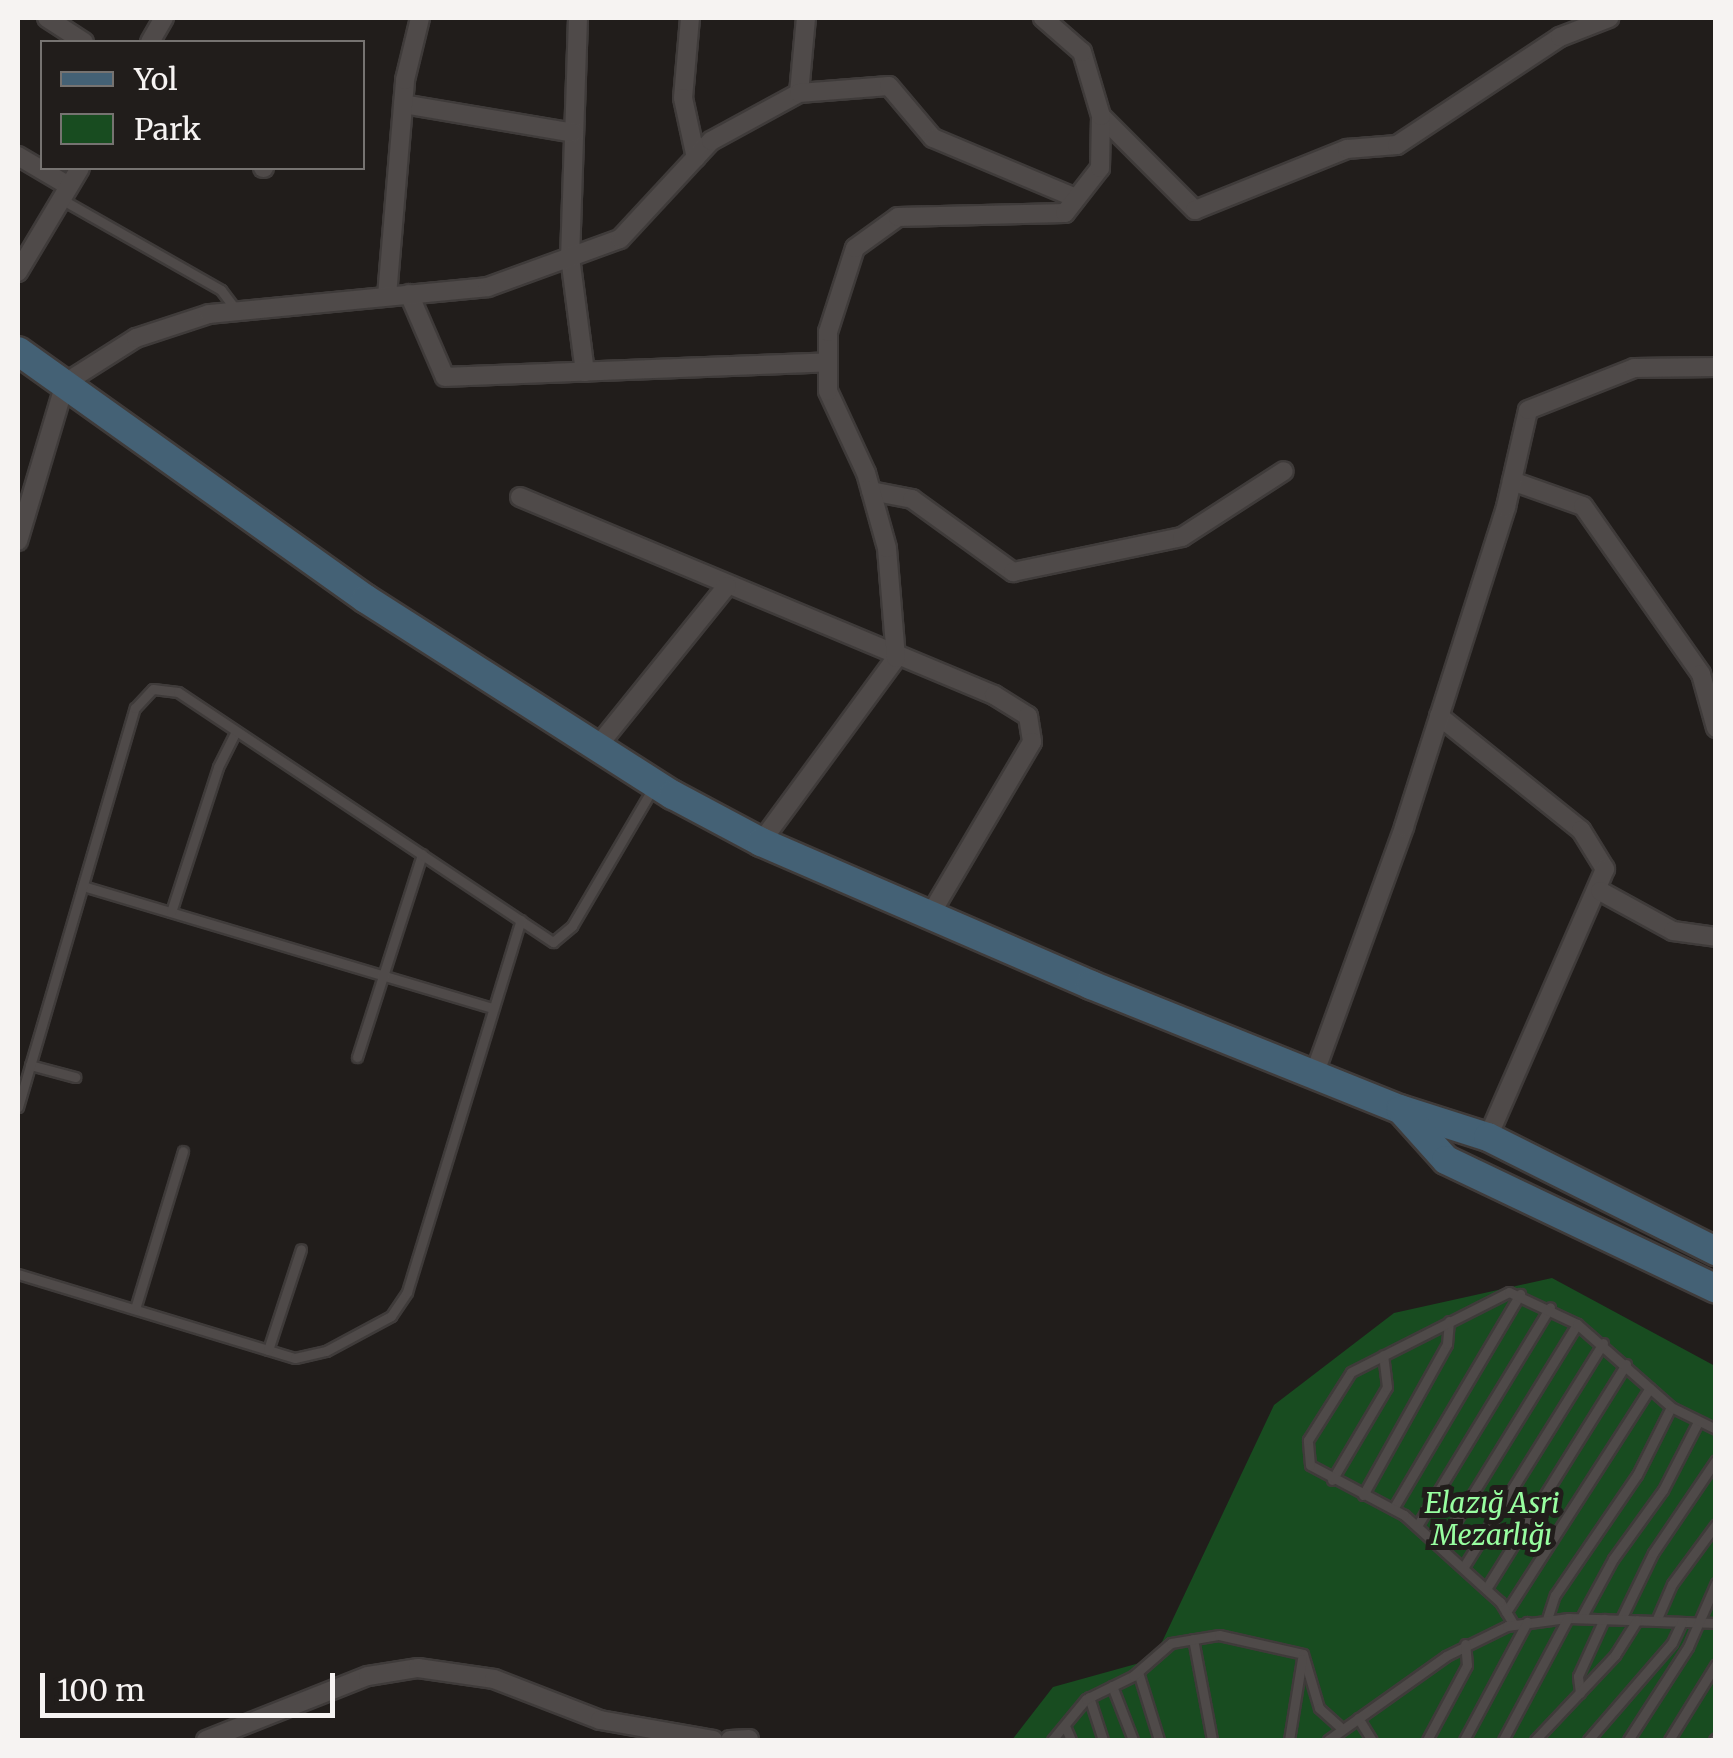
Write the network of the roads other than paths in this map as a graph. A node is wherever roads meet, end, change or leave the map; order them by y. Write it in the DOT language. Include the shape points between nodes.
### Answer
graph roads {
  1 [pos="47,18"];
  2 [pos="164,18"];
  3 [pos="420,18"];
  4 [pos="578,18"];
  5 [pos="690,18"];
  6 [pos="806,18"];
  7 [pos="1043,18"];
  8 [pos="1609,18"];
  9 [pos="81,40"];
  10 [pos="151,40"];
  11 [pos="799,94"];
  12 [pos="403,104"];
  13 [pos="1100,116"];
  14 [pos="574,133"];
  15 [pos="18,156"];
  16 [pos="696,158"];
  17 [pos="79,170"];
  18 [pos="65,193"];
  19 [pos="1076,198"];
  20 [pos="570,257"];
  21 [pos="18,272"];
  22 [pos="409,294"];
  23 [pos="387,296"];
  24 [pos="237,311"];
  25 [pos="18,352"];
  26 [pos="828,362"];
  27 [pos="1716,367"];
  28 [pos="585,372"];
  29 [pos="66,383"];
  30 [pos="1284,471"];
  31 [pos="1512,481"];
  32 [pos="871,491"];
  33 [pos="520,497"];
  34 [pos="18,541"];
  35 [pos="728,586"];
  36 [pos="896,658"];
  37 [pos="1440,716"];
  38 [pos="1716,728"];
  39 [pos="236,730"];
  40 [pos="598,747"];
  41 [pos="655,784"];
  42 [pos="761,842"];
  43 [pos="422,854"];
  44 [pos="83,886"];
  45 [pos="1600,891"];
  46 [pos="172,912"];
  47 [pos="930,915"];
  48 [pos="521,920"];
  49 [pos="1716,937"];
  50 [pos="381,975"];
  51 [pos="491,1008"];
  52 [pos="357,1057"];
  53 [pos="30,1065"];
  54 [pos="1315,1072"];
  55 [pos="75,1078"];
  56 [pos="18,1107"];
  57 [pos="1400,1109"];
  58 [pos="1488,1137"];
  59 [pos="183,1151"];
  60 [pos="301,1249"];
  61 [pos="1716,1251"];
  62 [pos="18,1274"];
  63 [pos="1716,1288"];
  64 [pos="1520,1294"];
  65 [pos="1550,1307"];
  66 [pos="135,1310"];
  67 [pos="1448,1321"];
  68 [pos="1577,1324"];
  69 [pos="1603,1343"];
  70 [pos="268,1350"];
  71 [pos="1383,1356"];
  72 [pos="1626,1364"];
  73 [pos="1650,1388"];
  74 [pos="1672,1406"];
  75 [pos="1698,1422"];
  76 [pos="1716,1429"];
  77 [pos="1716,1460"];
  78 [pos="1332,1480"];
  79 [pos="1363,1495"];
  80 [pos="1393,1509"];
  81 [pos="1716,1524"];
  82 [pos="1417,1526"];
  83 [pos="1440,1547"];
  84 [pos="1463,1568"];
  85 [pos="1716,1583"];
  86 [pos="1486,1589"];
  87 [pos="1506,1612"];
  88 [pos="1568,1618"];
  89 [pos="1581,1618"];
  90 [pos="1604,1618"];
  91 [pos="1547,1619"];
  92 [pos="1621,1619"];
  93 [pos="1637,1620"];
  94 [pos="1656,1621"];
  95 [pos="1527,1622"];
  96 [pos="1682,1622"];
  97 [pos="1696,1622"];
  98 [pos="1716,1623"];
  99 [pos="1514,1625"];
  100 [pos="1192,1639"];
  101 [pos="1465,1644"];
  102 [pos="1303,1654"];
  103 [pos="1716,1664"];
  104 [pos="1138,1672"];
  105 [pos="1112,1686"];
  106 [pos="1580,1693"];
  107 [pos="1088,1698"];
  108 [pos="1358,1718"];
  109 [pos="1065,1726"];
  110 [pos="1342,1729"];
  111 [pos="206,1740"];
  112 [pos="713,1740"];
  113 [pos="1052,1740"];
  114 [pos="1071,1740"];
  115 [pos="1103,1740"];
  116 [pos="1133,1740"];
  117 [pos="1158,1740"];
  118 [pos="1212,1740"];
  119 [pos="1289,1740"];
  120 [pos="1328,1740"];
  121 [pos="1372,1740"];
  122 [pos="1426,1740"];
  123 [pos="1464,1740"];
  124 [pos="1503,1740"];
  125 [pos="1535,1740"];
  126 [pos="1588,1740"];
  127 [pos="1628,1740"];
  128 [pos="1669,1740"];
  1 -- 9 [label="street"];
  2 -- 10 [label="street"];
  3 -- 12 [label="street"];
  4 -- 14 [label="street"];
  5 -- 16 [label="street" via="683,98"];
  6 -- 11 [label="street"];
  7 -- 13 [label="street" via="1082,52"];
  8 -- 13 [label="street" via="1560,37 1397,144 1347,148 1195,210"];
  11 -- 16 [label="street" via="711,140"];
  11 -- 19 [label="street" via="889,86 933,138"];
  12 -- 14 [label="street"];
  12 -- 23 [label="street"];
  13 -- 19 [label="street" via="1100,168"];
  14 -- 20 [label="street"];
  15 -- 18 [label="street"];
  16 -- 20 [label="street" via="620,239"];
  17 -- 18 [label="street"];
  18 -- 21 [label="street"];
  18 -- 24 [label="lane" via="221,290"];
  19 -- 26 [label="street" via="1065,213 898,217 855,248 828,332"];
  20 -- 22 [label="street" via="488,287"];
  20 -- 28 [label="street"];
  22 -- 23 [label="street"];
  22 -- 28 [label="street" via="444,378"];
  23 -- 24 [label="street"];
  24 -- 29 [label="street" via="136,338"];
  25 -- 29 [label="street"];
  26 -- 28 [label="street"];
  26 -- 32 [label="street" via="828,391"];
  27 -- 31 [label="street" via="1634,368 1528,410"];
  29 -- 34 [label="street"];
  29 -- 40 [label="street" via="366,599"];
  30 -- 32 [label="street" via="1182,537 1013,572 912,498"];
  31 -- 37 [label="street"];
  31 -- 38 [label="street" via="1583,506 1701,674"];
  32 -- 36 [label="street" via="887,548"];
  33 -- 35 [label="street"];
  35 -- 36 [label="street"];
  35 -- 40 [label="street"];
  36 -- 42 [label="street"];
  36 -- 47 [label="street" via="994,695 1028,716 1032,742"];
  37 -- 45 [label="street" via="1581,830 1605,869"];
  37 -- 54 [label="street"];
  39 -- 43 [label="lane"];
  39 -- 44 [label="lane" via="170,688 153,689 139,700"];
  39 -- 46 [label="lane"];
  40 -- 41 [label="street"];
  41 -- 42 [label="street"];
  41 -- 48 [label="lane" via="563,937 553,942"];
  42 -- 47 [label="street"];
  43 -- 48 [label="lane"];
  43 -- 50 [label="lane"];
  44 -- 46 [label="lane"];
  44 -- 53 [label="lane"];
  45 -- 49 [label="street" via="1673,932"];
  45 -- 58 [label="street"];
  46 -- 50 [label="lane"];
  47 -- 54 [label="street"];
  48 -- 51 [label="lane"];
  50 -- 51 [label="lane"];
  50 -- 52 [label="lane"];
  51 -- 70 [label="lane" via="399,1307 311,1358"];
  53 -- 55 [label="lane"];
  53 -- 56 [label="lane"];
  54 -- 57 [label="street"];
  57 -- 58 [label="street"];
  57 -- 63 [label="street" via="1446,1160"];
  58 -- 61 [label="street"];
  59 -- 66 [label="lane"];
  60 -- 70 [label="lane"];
  62 -- 66 [label="lane"];
  64 -- 65 [label="lane"];
  64 -- 67 [label="lane" via="1494,1294"];
  64 -- 80 [label="lane"];
  65 -- 68 [label="lane"];
  65 -- 82 [label="lane"];
  66 -- 70 [label="lane"];
  67 -- 71 [label="lane"];
  67 -- 79 [label="lane" via="1447,1344"];
  68 -- 69 [label="lane"];
  68 -- 83 [label="lane"];
  69 -- 72 [label="lane"];
  69 -- 84 [label="lane"];
  71 -- 78 [label="lane" via="1386,1388"];
  71 -- 78 [label="lane" via="1351,1372 1308,1440 1310,1466"];
  72 -- 73 [label="lane"];
  72 -- 86 [label="lane"];
  73 -- 74 [label="lane"];
  73 -- 87 [label="lane"];
  74 -- 75 [label="lane"];
  74 -- 91 [label="lane" via="1637,1475 1555,1595"];
  75 -- 76 [label="lane"];
  75 -- 89 [label="lane" via="1670,1480"];
  77 -- 92 [label="lane" via="1653,1553"];
  78 -- 79 [label="lane"];
  79 -- 80 [label="lane"];
  80 -- 82 [label="lane"];
  81 -- 94 [label="lane" via="1686,1561"];
  82 -- 83 [label="lane"];
  83 -- 84 [label="lane"];
  84 -- 86 [label="lane"];
  85 -- 97 [label="lane"];
  86 -- 87 [label="lane"];
  87 -- 99 [label="lane"];
  88 -- 89 [label="lane"];
  88 -- 91 [label="lane"];
  88 -- 124 [label="lane"];
  89 -- 90 [label="lane"];
  90 -- 92 [label="lane"];
  90 -- 106 [label="lane" via="1578,1676"];
  91 -- 95 [label="lane"];
  92 -- 93 [label="lane"];
  93 -- 94 [label="lane"];
  93 -- 106 [label="lane"];
  94 -- 96 [label="lane"];
  95 -- 99 [label="lane"];
  95 -- 123 [label="lane"];
  96 -- 97 [label="lane"];
  96 -- 126 [label="lane" via="1672,1643"];
  97 -- 98 [label="lane"];
  97 -- 127 [label="lane" via="1688,1648"];
  99 -- 101 [label="lane"];
  100 -- 102 [label="lane" via="1232,1635"];
  100 -- 104 [label="lane" via="1171,1643"];
  100 -- 118 [label="lane"];
  101 -- 108 [label="lane"];
  101 -- 122 [label="lane" via="1467,1664"];
  102 -- 110 [label="lane" via="1318,1708"];
  102 -- 119 [label="lane"];
  103 -- 128 [label="lane"];
  104 -- 105 [label="lane"];
  104 -- 117 [label="lane"];
  105 -- 107 [label="lane"];
  105 -- 116 [label="lane"];
  106 -- 125 [label="lane"];
  107 -- 109 [label="lane"];
  107 -- 115 [label="lane"];
  108 -- 110 [label="lane"];
  108 -- 121 [label="lane"];
  109 -- 113 [label="lane"];
  109 -- 114 [label="lane"];
  110 -- 120 [label="lane"];
  111 -- 112 [label="street" via="368,1676 418,1668 494,1679 625,1727"];
}
